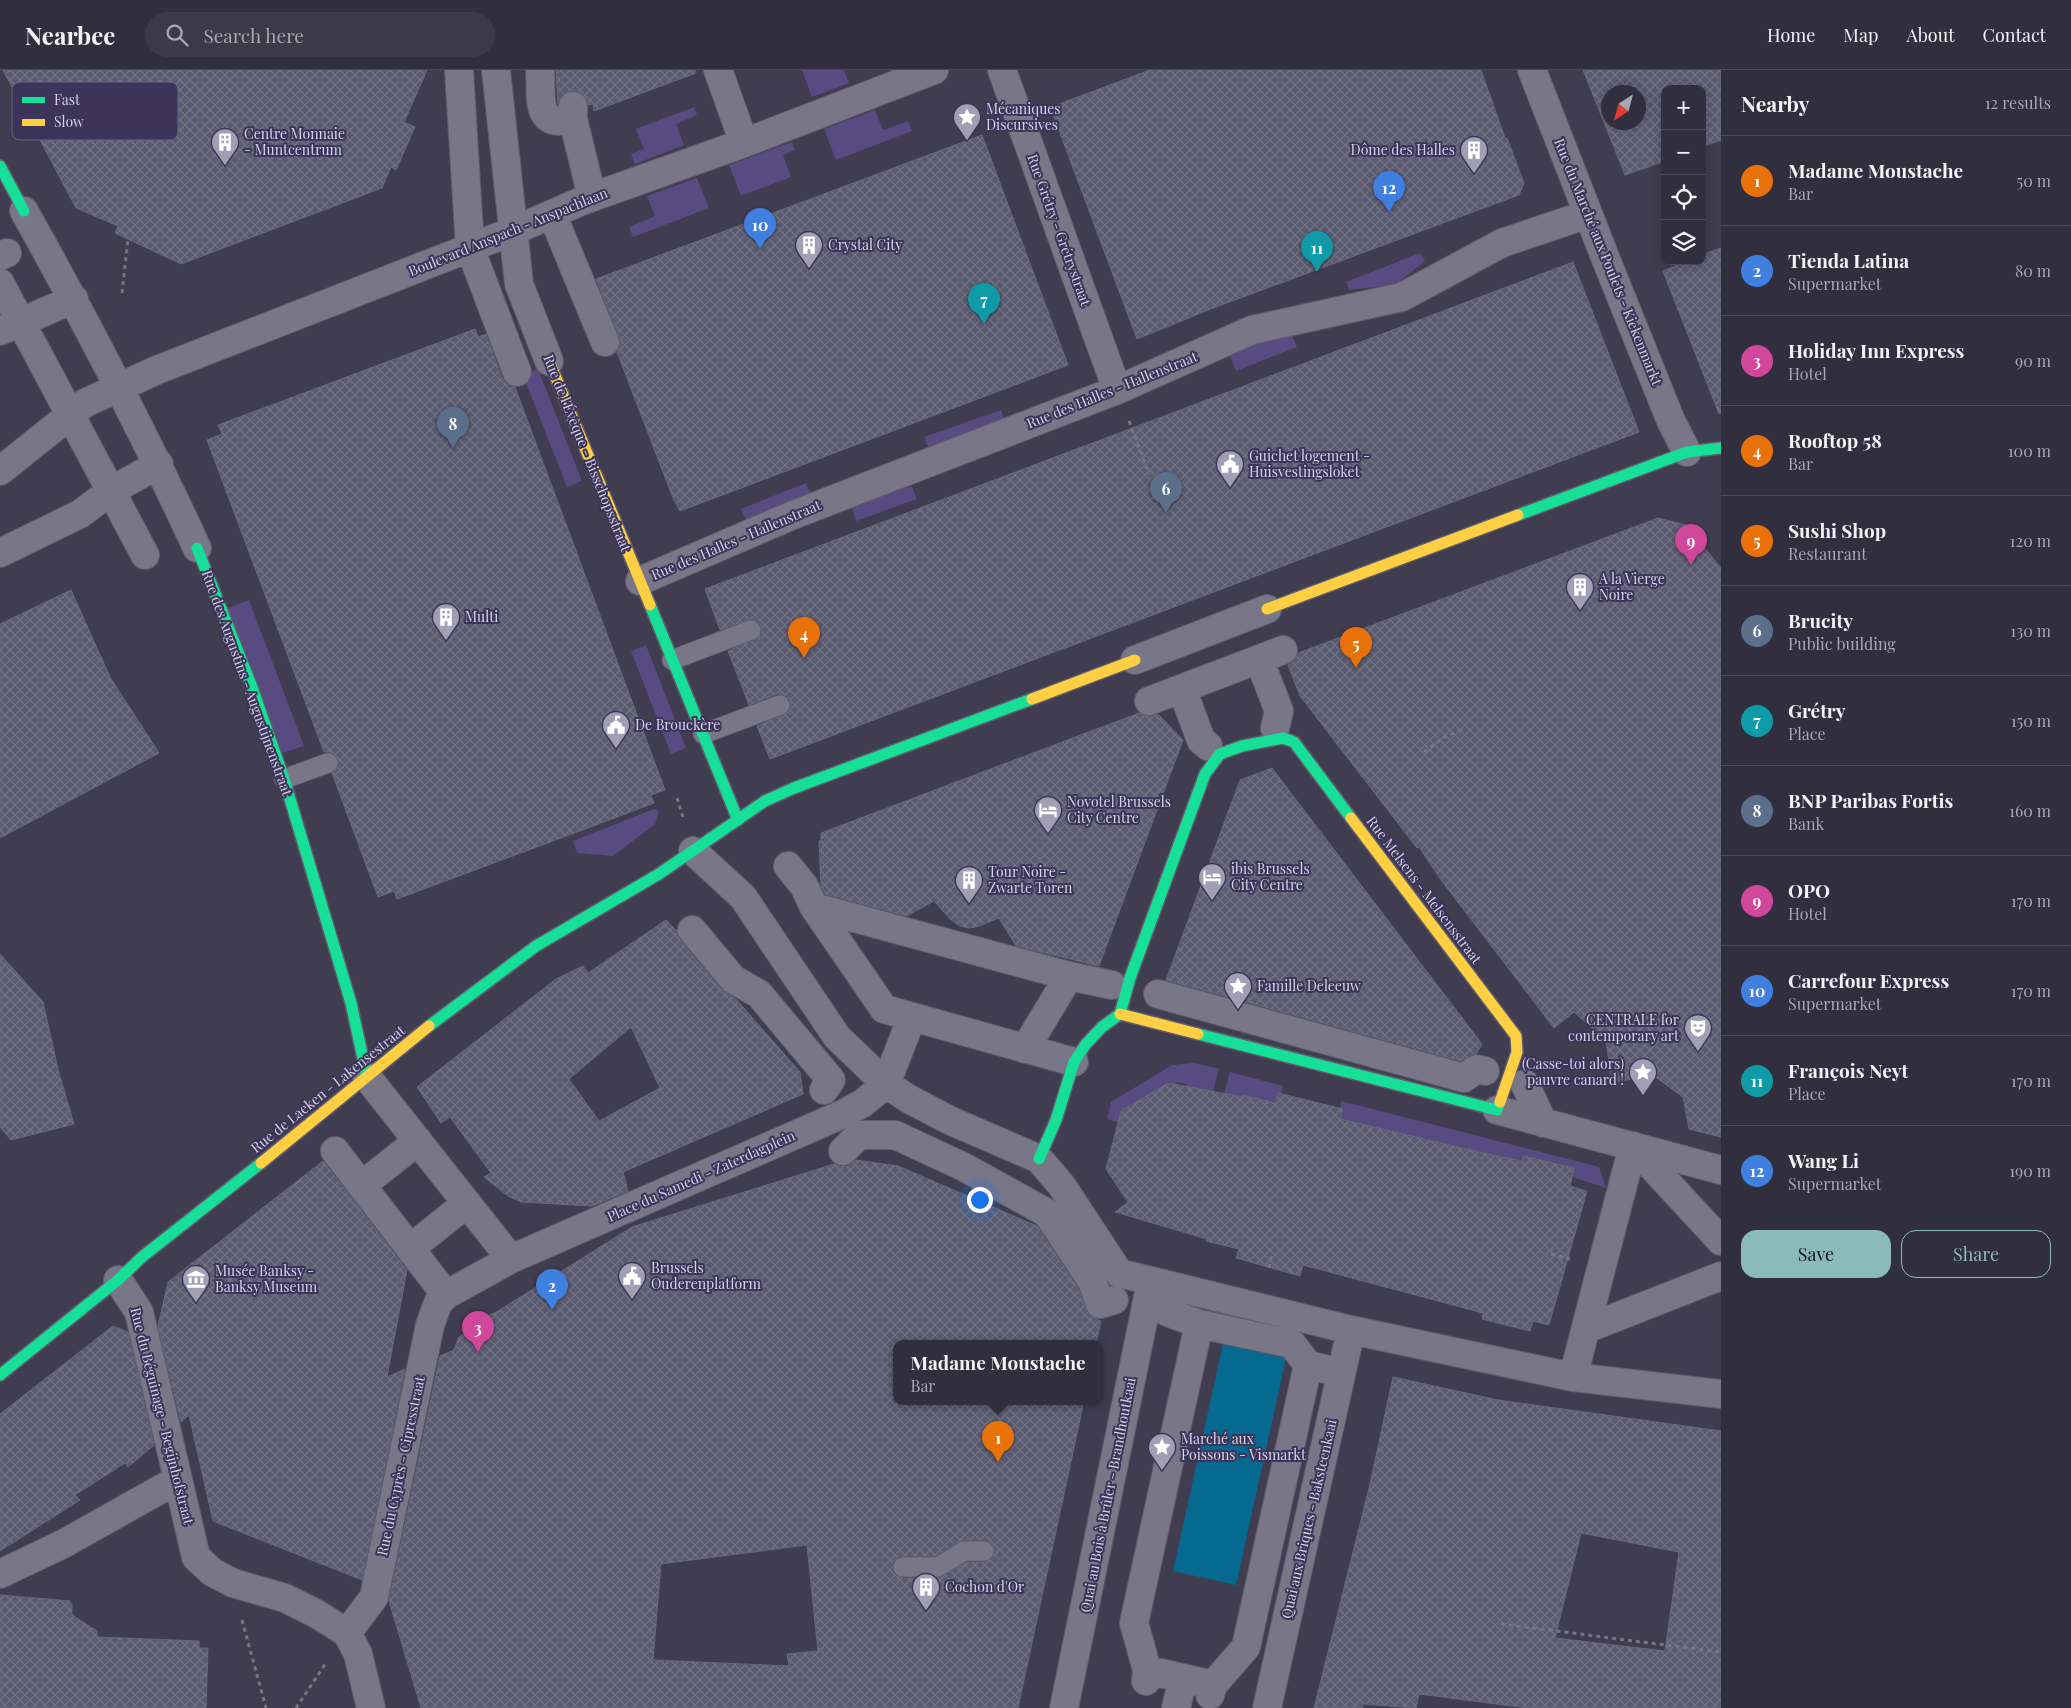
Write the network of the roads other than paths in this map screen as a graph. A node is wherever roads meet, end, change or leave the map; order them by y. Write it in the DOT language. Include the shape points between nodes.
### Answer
graph roads {
  1 [pos="459,70"];
  2 [pos="496,70"];
  3 [pos="540,70"];
  4 [pos="718,70"];
  5 [pos="1002,70"];
  6 [pos="1532,70"];
  7 [pos="920,73"];
  8 [pos="744,143"];
  9 [pos="0,166"];
  10 [pos="592,197"];
  11 [pos="24,211"];
  12 [pos="552,214"];
  13 [pos="1588,214"];
  14 [pos="512,231"];
  15 [pos="470,248"];
  16 [pos="0,283"];
  17 [pos="74,299"];
  18 [pos="10,327"];
  19 [pos="605,342"];
  20 [pos="549,361"];
  21 [pos="517,372"];
  22 [pos="118,387"];
  23 [pos="1117,390"];
  24 [pos="78,409"];
  25 [pos="1721,448"];
  26 [pos="1687,452"];
  27 [pos="158,464"];
  28 [pos="0,471"];
  29 [pos="111,491"];
  30 [pos="197,548"];
  31 [pos="0,553"];
  32 [pos="145,555"];
  33 [pos="640,581"];
  34 [pos="1267,609"];
  35 [pos="750,630"];
  36 [pos="672,660"];
  37 [pos="1135,660"];
  38 [pos="1182,688"];
  39 [pos="1149,701"];
  40 [pos="780,705"];
  41 [pos="1275,728"];
  42 [pos="703,734"];
  43 [pos="1208,746"];
  44 [pos="328,763"];
  45 [pos="284,779"];
  46 [pos="738,820"];
  47 [pos="694,851"];
  48 [pos="788,866"];
  49 [pos="814,908"];
  50 [pos="692,930"];
  51 [pos="1069,976"];
  52 [pos="1112,985"];
  53 [pos="1158,994"];
  54 [pos="1120,1014"];
  55 [pos="912,1017"];
  56 [pos="1025,1048"];
  57 [pos="1074,1062"];
  58 [pos="1485,1071"];
  59 [pos="367,1077"];
  60 [pos="886,1084"];
  61 [pos="1525,1084"];
  62 [pos="821,1096"];
  63 [pos="1497,1110"];
  64 [pos="1542,1123"];
  65 [pos="851,1137"];
  66 [pos="418,1141"];
  67 [pos="1633,1146"];
  68 [pos="335,1151"];
  69 [pos="1039,1159"];
  70 [pos="1721,1170"];
  71 [pos="362,1185"];
  72 [pos="467,1203"];
  73 [pos="1721,1241"];
  74 [pos="411,1248"];
  75 [pos="512,1259"];
  76 [pos="1721,1276"];
  77 [pos="118,1280"];
  78 [pos="1151,1282"];
  79 [pos="446,1295"];
  80 [pos="1114,1300"];
  81 [pos="1167,1312"];
  82 [pos="1199,1324"];
  83 [pos="1586,1329"];
  84 [pos="1351,1330"];
  85 [pos="0,1375"];
  86 [pos="1573,1376"];
  87 [pos="1721,1394"];
  88 [pos="178,1480"];
  89 [pos="984,1551"];
  90 [pos="903,1567"];
  91 [pos="0,1574"];
  92 [pos="347,1634"];
  93 [pos="1183,1678"];
  94 [pos="371,1708"];
  95 [pos="1064,1708"];
  96 [pos="1176,1708"];
  97 [pos="1267,1708"];
  1 -- 15 [label="street"];
  2 -- 14 [label="street, Rue de l'Évêque - Bisschopsstraat"];
  3 -- 10 [label="street" via="543,113 549,120 561,122 573,113"];
  4 -- 8 [label="street"];
  5 -- 23 [label="street, Rue Grétry - Grétrystraat"];
  6 -- 13 [label="street, Rue du Marché aux Poulets - Kiekenmarkt"];
  7 -- 8 [label="street, Boulevard Anspach - Anspachlaan"];
  8 -- 10 [label="street, Boulevard Anspach - Anspachlaan"];
  9 -- 11 [label="street"];
  10 -- 12 [label="street, Boulevard Anspach - Anspachlaan"];
  11 -- 17 [label="street, Rue des Augustins - Augustijnenstraat"];
  12 -- 14 [label="street, Boulevard Anspach - Anspachlaan"];
  12 -- 19 [label="street"];
  13 -- 23 [label="street, Rue des Halles - Hallenstraat" via="1502,243 1402,297 1252,330"];
  13 -- 26 [label="street, Rue du Marché aux Poulets - Kiekenmarkt" via="1671,421"];
  14 -- 15 [label="street, Boulevard Anspach - Anspachlaan"];
  14 -- 20 [label="street, Rue de l'Évêque - Bisschopsstraat" via="519,284"];
  15 -- 21 [label="street"];
  15 -- 22 [label="street, Boulevard Anspach - Anspachlaan"];
  16 -- 18 [label="street"];
  17 -- 18 [label="street"];
  17 -- 22 [label="street, Rue des Augustins - Augustijnenstraat"];
  18 -- 24 [label="street"];
  20 -- 33 [label="street, Rue de l'Évêque - Bisschopsstraat"];
  22 -- 24 [label="street, Boulevard Anspach - Anspachlaan"];
  22 -- 27 [label="street, Rue des Augustins - Augustijnenstraat"];
  23 -- 33 [label="street, Rue des Halles - Hallenstraat" via="793,515"];
  24 -- 28 [label="street, Boulevard Anspach - Anspachlaan"];
  24 -- 29 [label="street"];
  25 -- 26 [label="street"];
  26 -- 34 [label="street"];
  27 -- 29 [label="street"];
  27 -- 30 [label="street, Rue des Augustins - Augustijnenstraat"];
  29 -- 31 [label="street" via="80,514"];
  29 -- 32 [label="street"];
  30 -- 45 [label="street, Rue des Augustins - Augustijnenstraat"];
  33 -- 36 [label="street, Rue de l'Évêque - Bisschopsstraat"];
  34 -- 37 [label="street"];
  35 -- 36 [label="lane"];
  36 -- 42 [label="street, Rue de l'Évêque - Bisschopsstraat"];
  37 -- 46 [label="street, Rue de Laeken - Lakensestraat" via="794,788 765,801"];
  38 -- 39 [label="street"];
  38 -- 41 [label="street" via="1221,660 1271,655 1279,711"];
  38 -- 43 [label="street" via="1201,740"];
  40 -- 42 [label="lane"];
  42 -- 46 [label="street, Rue de l'Évêque - Bisschopsstraat"];
  44 -- 45 [label="lane"];
  45 -- 59 [label="street, Rue des Augustins - Augustijnenstraat" via="351,1003"];
  46 -- 47 [label="street, Rue de Laeken - Lakensestraat"];
  47 -- 59 [label="street, Rue de Laeken - Lakensestraat" via="536,946 439,1018"];
  47 -- 60 [label="street" via="743,898 837,1037"];
  48 -- 49 [label="street" via="804,886"];
  49 -- 51 [label="street"];
  49 -- 55 [label="street" via="884,1009"];
  50 -- 62 [label="street" via="732,979 759,994 831,1080"];
  51 -- 52 [label="street"];
  51 -- 56 [label="street"];
  53 -- 58 [label="street" via="1464,1078 1477,1069"];
  54 -- 57 [label="street" via="1102,1027"];
  54 -- 63 [label="street"];
  54 -- 63 [label="street, Rue Melsens - Melsensstraat" via="1130,978 1205,774 1220,754 1283,738 1294,742 1516,1036 1517,1052"];
  55 -- 56 [label="street"];
  55 -- 60 [label="street"];
  56 -- 57 [label="street"];
  57 -- 69 [label="street" via="1056,1120"];
  59 -- 66 [label="street"];
  59 -- 77 [label="street, Rue de Laeken - Lakensestraat" via="142,1257"];
  60 -- 69 [label="street" via="949,1120"];
  60 -- 75 [label="street, Place du Samedi - Zaterdagplein" via="843,1114"];
  61 -- 64 [label="street"];
  63 -- 64 [label="street"];
  64 -- 67 [label="street"];
  65 -- 80 [label="street" via="895,1135 964,1167 1047,1213 1092,1281 1100,1304"];
  66 -- 71 [label="street"];
  66 -- 72 [label="street"];
  67 -- 70 [label="street"];
  67 -- 73 [label="street"];
  67 -- 83 [label="street" via="1594,1265"];
  68 -- 71 [label="street"];
  69 -- 78 [label="street" via="1062,1186 1119,1273"];
  71 -- 74 [label="street"];
  72 -- 74 [label="street"];
  72 -- 75 [label="street"];
  74 -- 79 [label="street"];
  75 -- 79 [label="street, Place du Samedi - Zaterdagplein"];
  76 -- 83 [label="street"];
  77 -- 85 [label="street, Rue de Laeken - Lakensestraat"];
  77 -- 88 [label="street, Rue du Béguinage - Begijnhofstraat" via="139,1312"];
  78 -- 84 [label="street"];
  78 -- 95 [label="street, Quai au Bois à Brûler - Brandhoutkaai"];
  79 -- 92 [label="street, Rue du Cyprès - Cipresstraat" via="438,1303 430,1325 374,1597"];
  81 -- 82 [label="street"];
  82 -- 93 [label="street" via="1134,1623 1147,1676"];
  82 -- 93 [label="street" via="1292,1344 1320,1368 1246,1648 1212,1690"];
  83 -- 86 [label="street"];
  84 -- 86 [label="street"];
  84 -- 97 [label="street, Quai aux Briques - Baksteenkaai"];
  86 -- 87 [label="street"];
  88 -- 91 [label="street" via="63,1544"];
  88 -- 92 [label="street, Rue du Béguinage - Begijnhofstraat" via="196,1557 212,1572 233,1583 285,1598"];
  89 -- 90 [label="lane" via="964,1551 938,1567"];
  92 -- 94 [label="street" via="358,1654"];
  93 -- 96 [label="street"];
}
